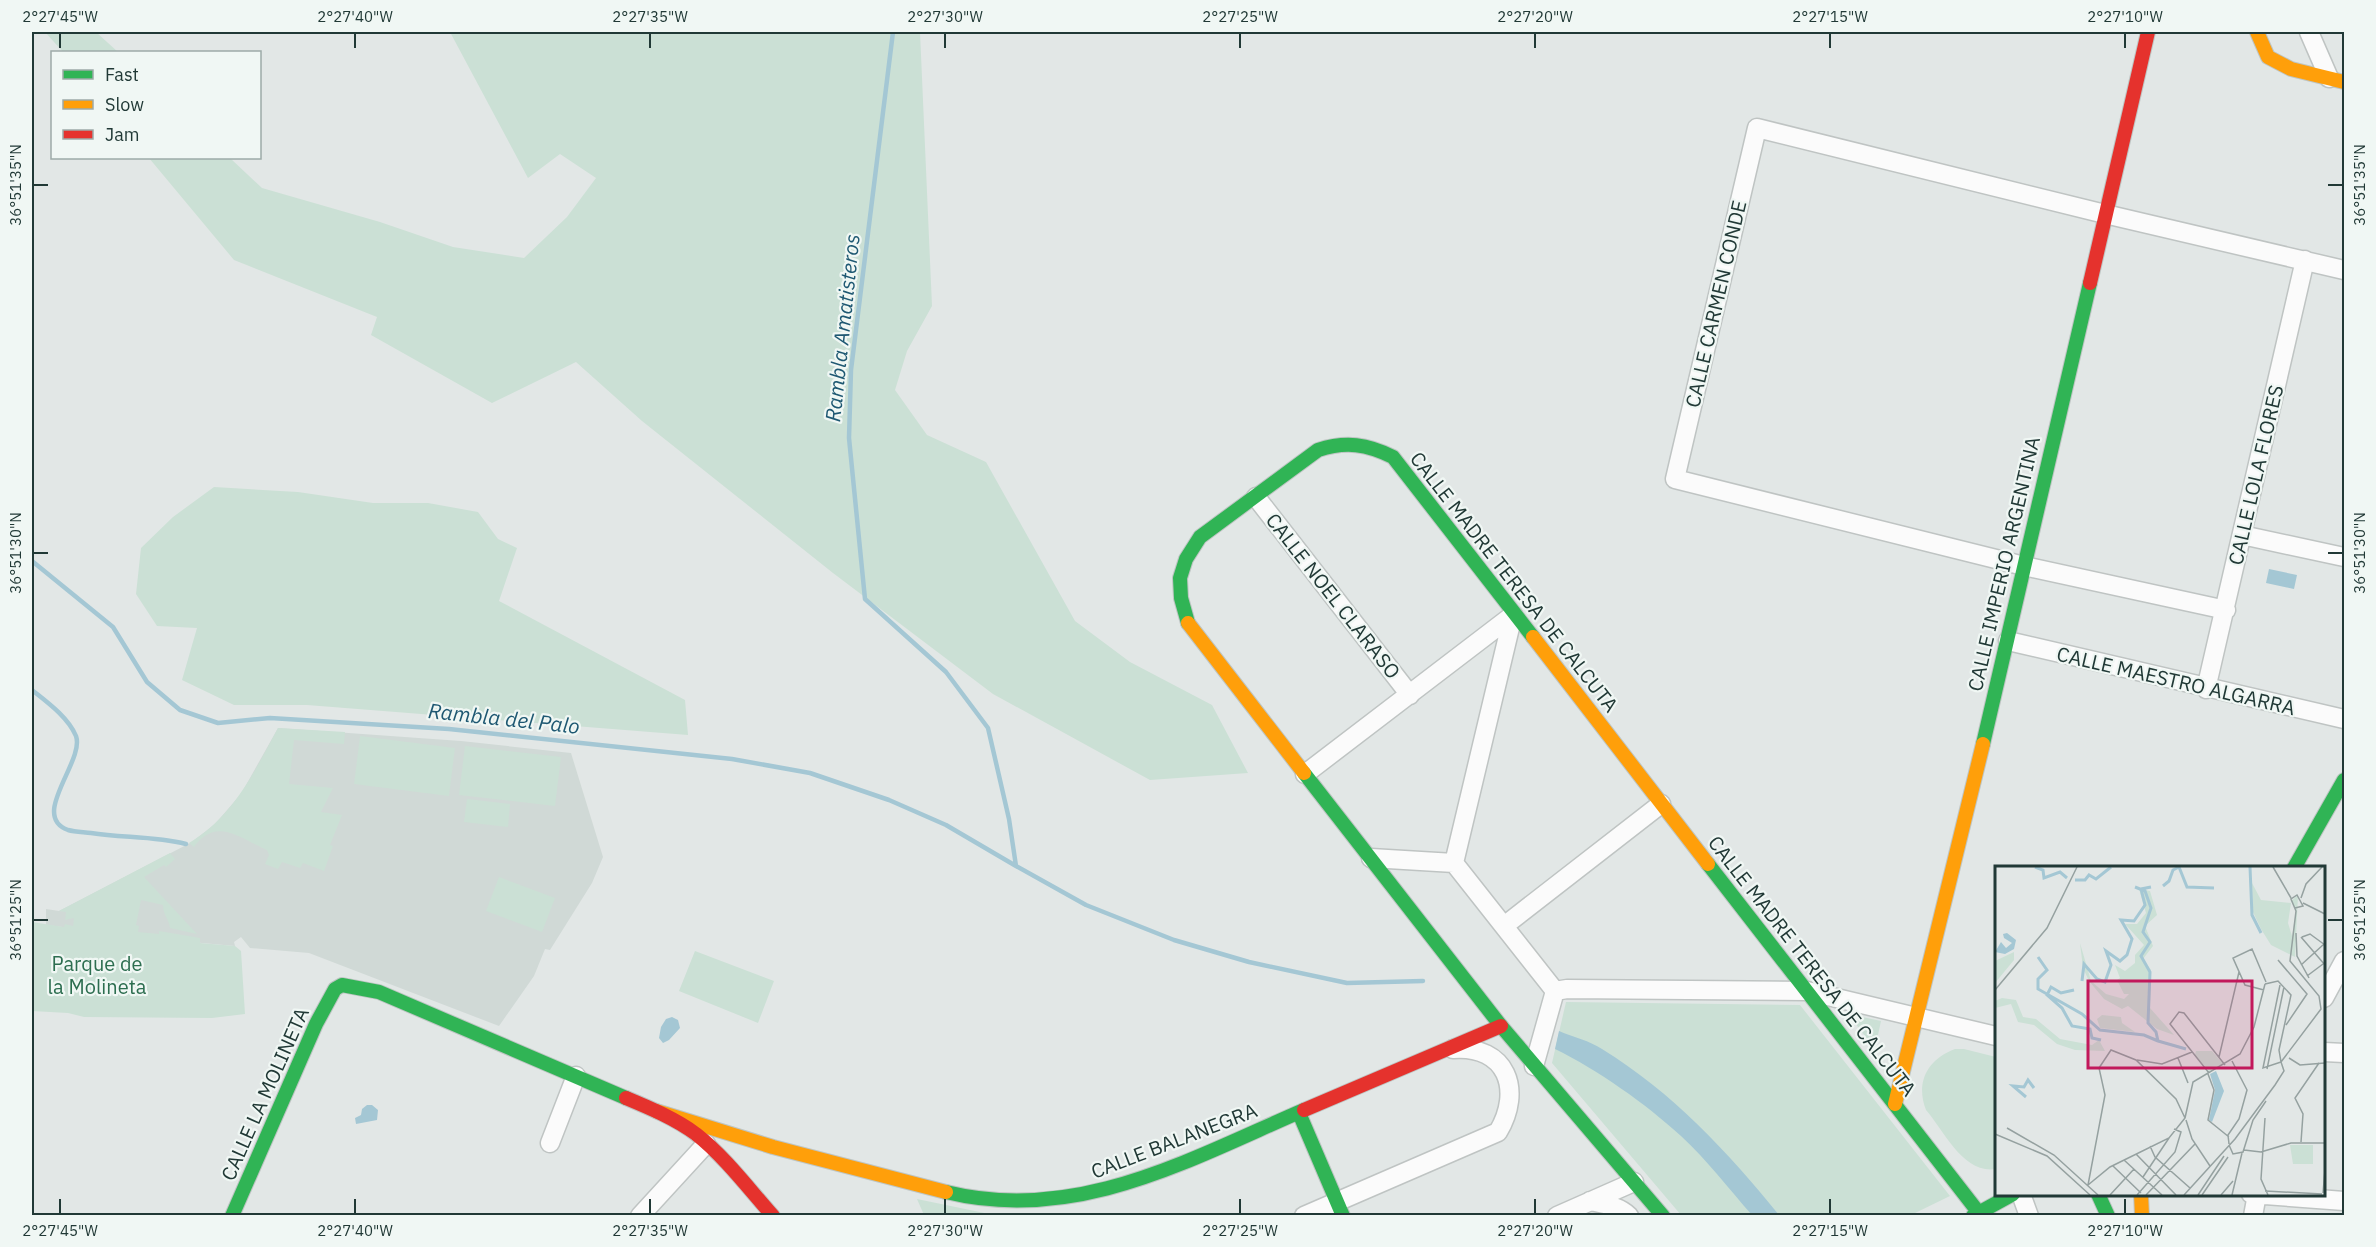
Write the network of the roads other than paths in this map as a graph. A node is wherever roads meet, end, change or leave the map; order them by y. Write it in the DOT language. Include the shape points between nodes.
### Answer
graph roads {
  1 [pos="2148,32"];
  2 [pos="2257,32"];
  3 [pos="2309,32"];
  4 [pos="2337,80"];
  5 [pos="2105,214"];
  6 [pos="2305,260"];
  7 [pos="2344,270"];
  8 [pos="1256,496"];
  9 [pos="2242,535"];
  10 [pos="2344,557"];
  11 [pos="2024,566"];
  12 [pos="2226,610"];
  13 [pos="1513,615"];
  14 [pos="2008,641"];
  15 [pos="2206,688"];
  16 [pos="1410,695"];
  17 [pos="2344,719"];
  18 [pos="1305,774"];
  19 [pos="2344,780"];
  20 [pos="1661,804"];
  21 [pos="1371,858"];
  22 [pos="1454,863"];
  23 [pos="2295,866"];
  24 [pos="1504,926"];
  25 [pos="2344,961"];
  26 [pos="1556,991"];
  27 [pos="1807,991"];
  28 [pos="2325,996"];
  29 [pos="1916,1016"];
  30 [pos="1501,1026"];
  31 [pos="1995,1036"];
  32 [pos="1448,1049"];
  33 [pos="2325,1052"];
  34 [pos="2344,1053"];
  35 [pos="1534,1066"];
  36 [pos="576,1076"];
  37 [pos="1895,1104"];
  38 [pos="656,1111"];
  39 [pos="1299,1113"];
  40 [pos="550,1143"];
  41 [pos="706,1144"];
  42 [pos="775,1149"];
  43 [pos="761,1157"];
  44 [pos="752,1170"];
  45 [pos="1634,1182"];
  46 [pos="2009,1196"];
  47 [pos="2022,1196"];
  48 [pos="2099,1196"];
  49 [pos="2141,1196"];
  50 [pos="2257,1196"];
  51 [pos="2272,1196"];
  52 [pos="1590,1201"];
  53 [pos="2344,1201"];
  54 [pos="1340,1209"];
  55 [pos="772,1214"];
  56 [pos="1976,1214"];
  57 [pos="232,1215"];
  58 [pos="640,1215"];
  59 [pos="1304,1215"];
  60 [pos="1557,1215"];
  61 [pos="1629,1215"];
  62 [pos="1663,1215"];
  63 [pos="2029,1215"];
  64 [pos="2108,1215"];
  65 [pos="2142,1215"];
  66 [pos="2253,1215"];
  1 -- 5 [label="street, CALLE IMPERIO ARGENTINA"];
  2 -- 4 [label="street" via="2268,57 2291,69"];
  3 -- 4 [label="street"];
  5 -- 6 [label="street"];
  5 -- 11 [label="street, CALLE IMPERIO ARGENTINA"];
  5 -- 11 [label="street, CALLE CARMEN CONDE" via="1757,128 1675,479"];
  6 -- 7 [label="street"];
  6 -- 9 [label="street, CALLE LOLA FLORES"];
  8 -- 13 [label="street, CALLE MADRE TERESA DE CALCUTA" via="1318,450 1336,443 1375,447 1393,458"];
  8 -- 16 [label="street, CALLE NOEL CLARASO"];
  8 -- 18 [label="street, CALLE MADRE TERESA DE CALCUTA" via="1200,537 1181,570 1179,597 1188,623"];
  9 -- 10 [label="street"];
  9 -- 12 [label="street, CALLE LOLA FLORES"];
  11 -- 12 [label="street"];
  11 -- 14 [label="street, CALLE IMPERIO ARGENTINA"];
  12 -- 15 [label="street, CALLE LOLA FLORES"];
  13 -- 16 [label="street"];
  13 -- 20 [label="street, CALLE MADRE TERESA DE CALCUTA"];
  13 -- 22 [label="street"];
  14 -- 15 [label="street, CALLE MAESTRO ALGARRA"];
  14 -- 29 [label="street, CALLE IMPERIO ARGENTINA"];
  15 -- 17 [label="street, CALLE MAESTRO ALGARRA"];
  16 -- 18 [label="street"];
  18 -- 21 [label="street, CALLE MADRE TERESA DE CALCUTA"];
  19 -- 23 [label="street"];
  20 -- 24 [label="street"];
  20 -- 27 [label="street, CALLE MADRE TERESA DE CALCUTA"];
  21 -- 22 [label="street"];
  21 -- 30 [label="street, CALLE MADRE TERESA DE CALCUTA"];
  22 -- 24 [label="street"];
  24 -- 26 [label="street"];
  25 -- 28 [label="street"];
  26 -- 27 [label="street"];
  26 -- 35 [label="street"];
  27 -- 29 [label="street"];
  27 -- 37 [label="street, CALLE MADRE TERESA DE CALCUTA"];
  29 -- 31 [label="street"];
  29 -- 37 [label="street, CALLE IMPERIO ARGENTINA"];
  30 -- 32 [label="street, CALLE BALANEGRA"];
  30 -- 35 [label="street, CALLE MADRE TERESA DE CALCUTA"];
  32 -- 39 [label="street, CALLE BALANEGRA"];
  32 -- 54 [label="street" via="1469,1047 1497,1061 1511,1092 1505,1122 1498,1132"];
  33 -- 34 [label="street"];
  35 -- 45 [label="street, CALLE MADRE TERESA DE CALCUTA"];
  36 -- 38 [label="street"];
  36 -- 40 [label="street"];
  36 -- 57 [label="street, CALLE LA MOLINETA" via="379,992 342,986 335,989 316,1024"];
  37 -- 56 [label="street, CALLE MADRE TERESA DE CALCUTA"];
  38 -- 41 [label="street"];
  38 -- 42 [label="street, CALLE BALANEGRA"];
  39 -- 42 [label="street, CALLE BALANEGRA" via="1112,1190 1044,1201 974,1198"];
  39 -- 54 [label="street"];
  41 -- 55 [label="street"];
  41 -- 58 [label="street"];
  42 -- 43 [label="street"];
  44 -- 55 [label="street" via="756,1193"];
  45 -- 52 [label="street"];
  45 -- 62 [label="street, CALLE MADRE TERESA DE CALCUTA"];
  46 -- 56 [label="street"];
  47 -- 63 [label="street"];
  48 -- 64 [label="street"];
  49 -- 65 [label="street"];
  50 -- 66 [label="street"];
  51 -- 53 [label="street"];
  52 -- 60 [label="street"];
  52 -- 61 [label="street" via="1608,1204"];
  54 -- 59 [label="street"];
}
